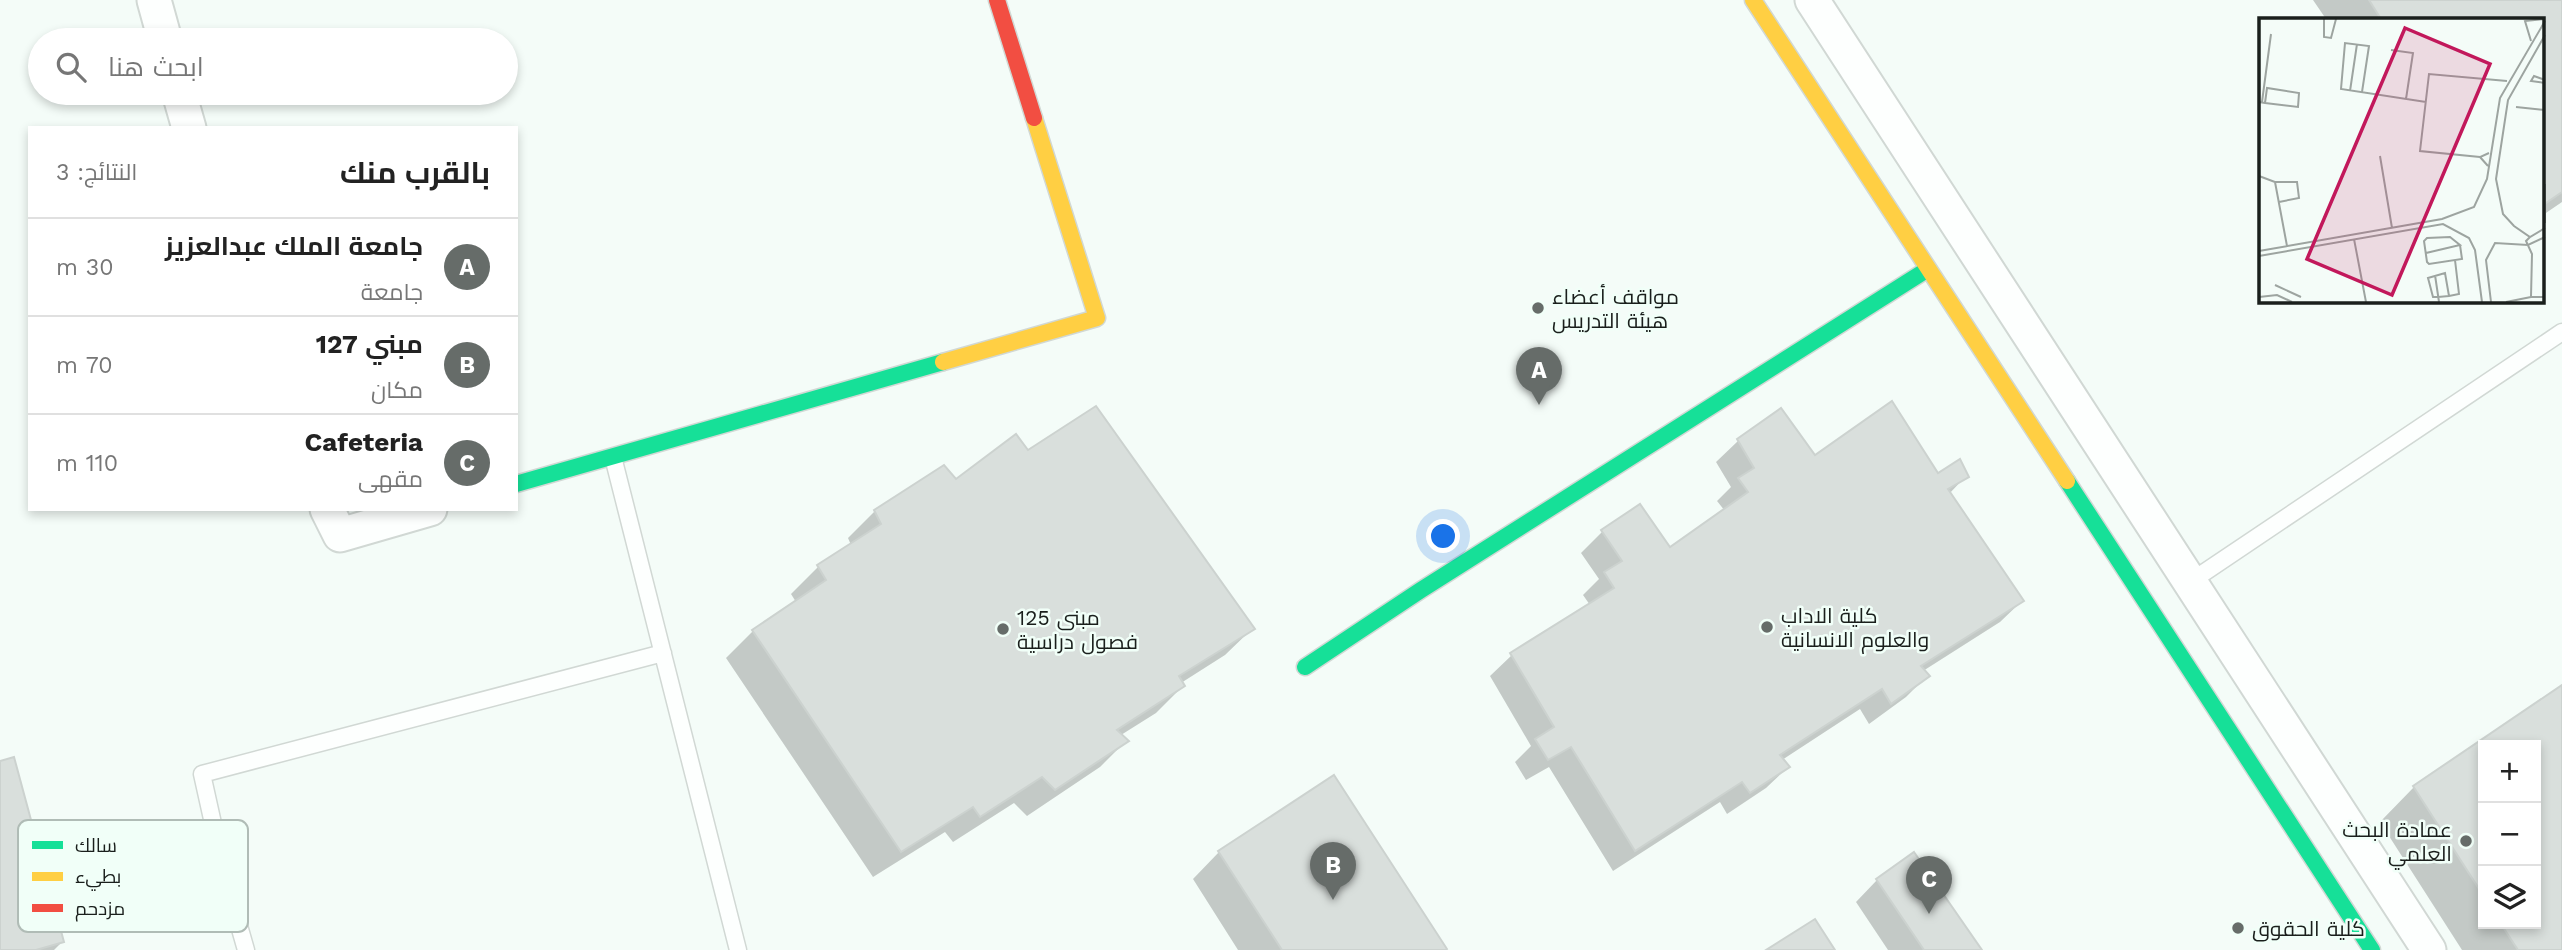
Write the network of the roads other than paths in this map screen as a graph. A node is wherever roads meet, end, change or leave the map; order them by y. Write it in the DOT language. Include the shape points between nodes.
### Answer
graph roads {
  1 [pos="154,0"];
  2 [pos="997,0"];
  3 [pos="1753,0"];
  4 [pos="1812,0"];
  5 [pos="161,28"];
  6 [pos="182,105"];
  7 [pos="187,126"];
  8 [pos="1928,269"];
  9 [pos="2562,332"];
  10 [pos="613,457"];
  11 [pos="518,483"];
  12 [pos="328,511"];
  13 [pos="423,511"];
  14 [pos="2190,582"];
  15 [pos="663,653"];
  16 [pos="1305,667"];
  17 [pos="212,820"];
  18 [pos="241,932"];
  19 [pos="246,950"];
  20 [pos="738,950"];
  21 [pos="2372,950"];
  22 [pos="2429,950"];
  1 -- 5 [label="street"];
  2 -- 10 [label="street" via="1097,318"];
  3 -- 8 [label="street"];
  4 -- 14 [label="street"];
  6 -- 7 [label="street"];
  8 -- 16 [label="street"];
  8 -- 21 [label="street"];
  9 -- 14 [label="lane"];
  10 -- 11 [label="street"];
  10 -- 15 [label="lane"];
  12 -- 13 [label="street" via="340,535"];
  14 -- 22 [label="street"];
  15 -- 17 [label="lane" via="202,774"];
  15 -- 20 [label="lane"];
  18 -- 19 [label="lane"];
}
